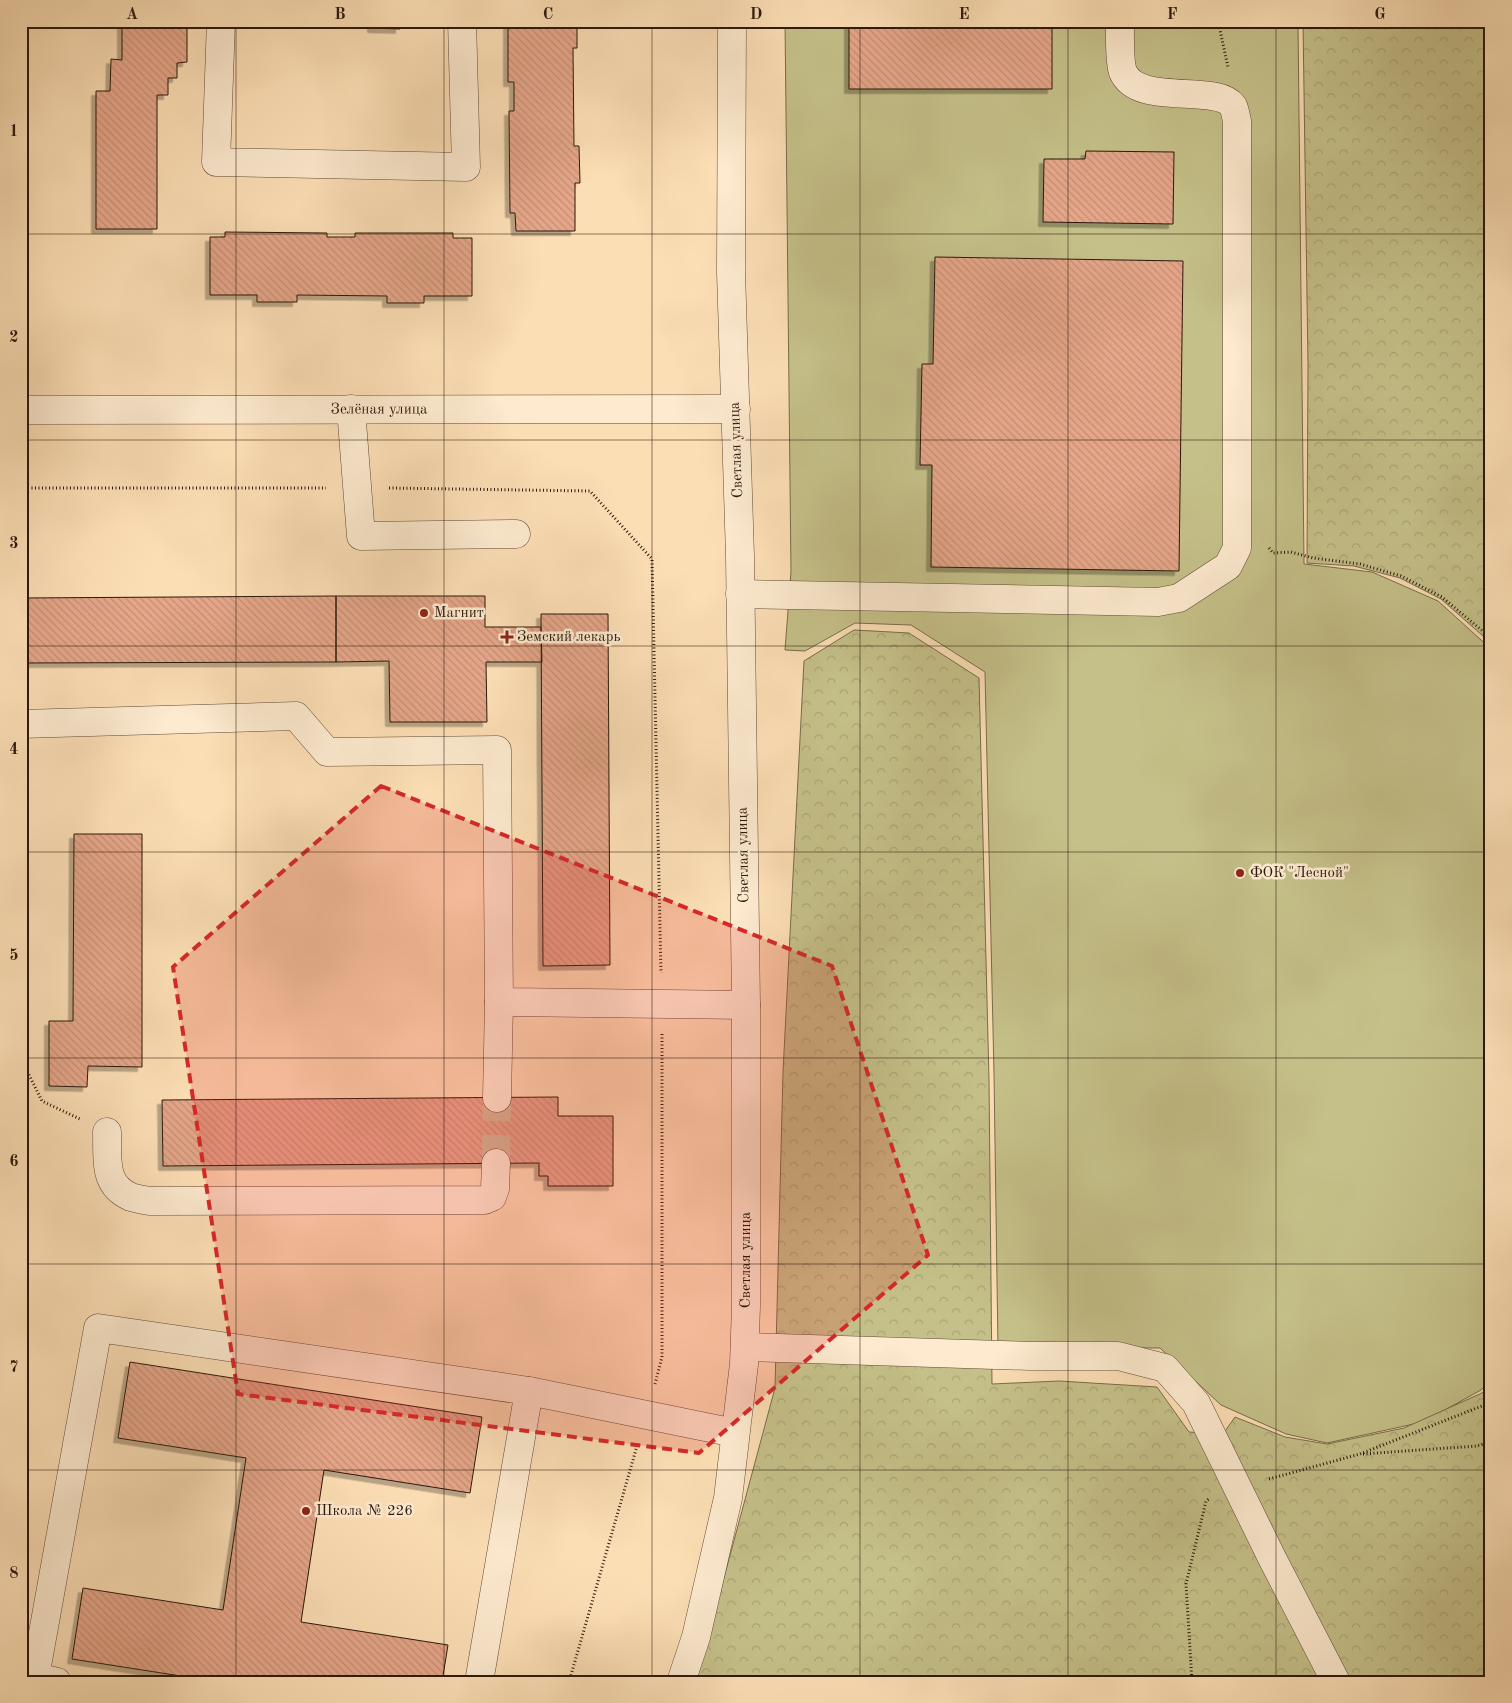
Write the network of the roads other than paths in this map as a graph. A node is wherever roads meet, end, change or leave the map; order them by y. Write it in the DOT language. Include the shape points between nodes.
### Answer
graph roads {
  1 [pos="221,21"];
  2 [pos="462,21"];
  3 [pos="732,21"];
  4 [pos="1120,21"];
  5 [pos="736,408"];
  6 [pos="351,409"];
  7 [pos="21,410"];
  8 [pos="516,534"];
  9 [pos="740,594"];
  10 [pos="21,724"];
  11 [pos="498,1002"];
  12 [pos="746,1005"];
  13 [pos="497,1098"];
  14 [pos="107,1132"];
  15 [pos="496,1163"];
  16 [pos="745,1347"];
  17 [pos="529,1391"];
  18 [pos="735,1432"];
  19 [pos="57,1682"];
  20 [pos="480,1682"];
  21 [pos="681,1682"];
  22 [pos="1336,1682"];
  1 -- 2 [label="street" via="216,162 466,167"];
  3 -- 5 [label="street, Светлая улица" via="732,272"];
  4 -- 9 [label="street" via="1122,70 1128,81 1143,89 1222,98 1233,106 1237,121 1237,548 1228,566 1179,598 1158,602"];
  5 -- 6 [label="street, Зелёная улица"];
  5 -- 9 [label="street, Светлая улица"];
  6 -- 7 [label="street, Зелёная улица"];
  6 -- 8 [label="street" via="361,536"];
  9 -- 12 [label="street, Светлая улица"];
  10 -- 11 [label="street" via="296,716 327,752 497,750"];
  11 -- 12 [label="street"];
  11 -- 13 [label="street"];
  12 -- 16 [label="street, Светлая улица"];
  14 -- 15 [label="street" via="108,1174 117,1188 131,1197 150,1201 485,1200 492,1197 495,1189"];
  16 -- 18 [label="street, Светлая улица"];
  16 -- 22 [label="street" via="1118,1356 1165,1368 1196,1403"];
  17 -- 18 [label="street"];
  17 -- 19 [label="street" via="98,1328 35,1678"];
  17 -- 20 [label="street"];
  18 -- 21 [label="street, Светлая улица" via="728,1498 696,1637"];
}
